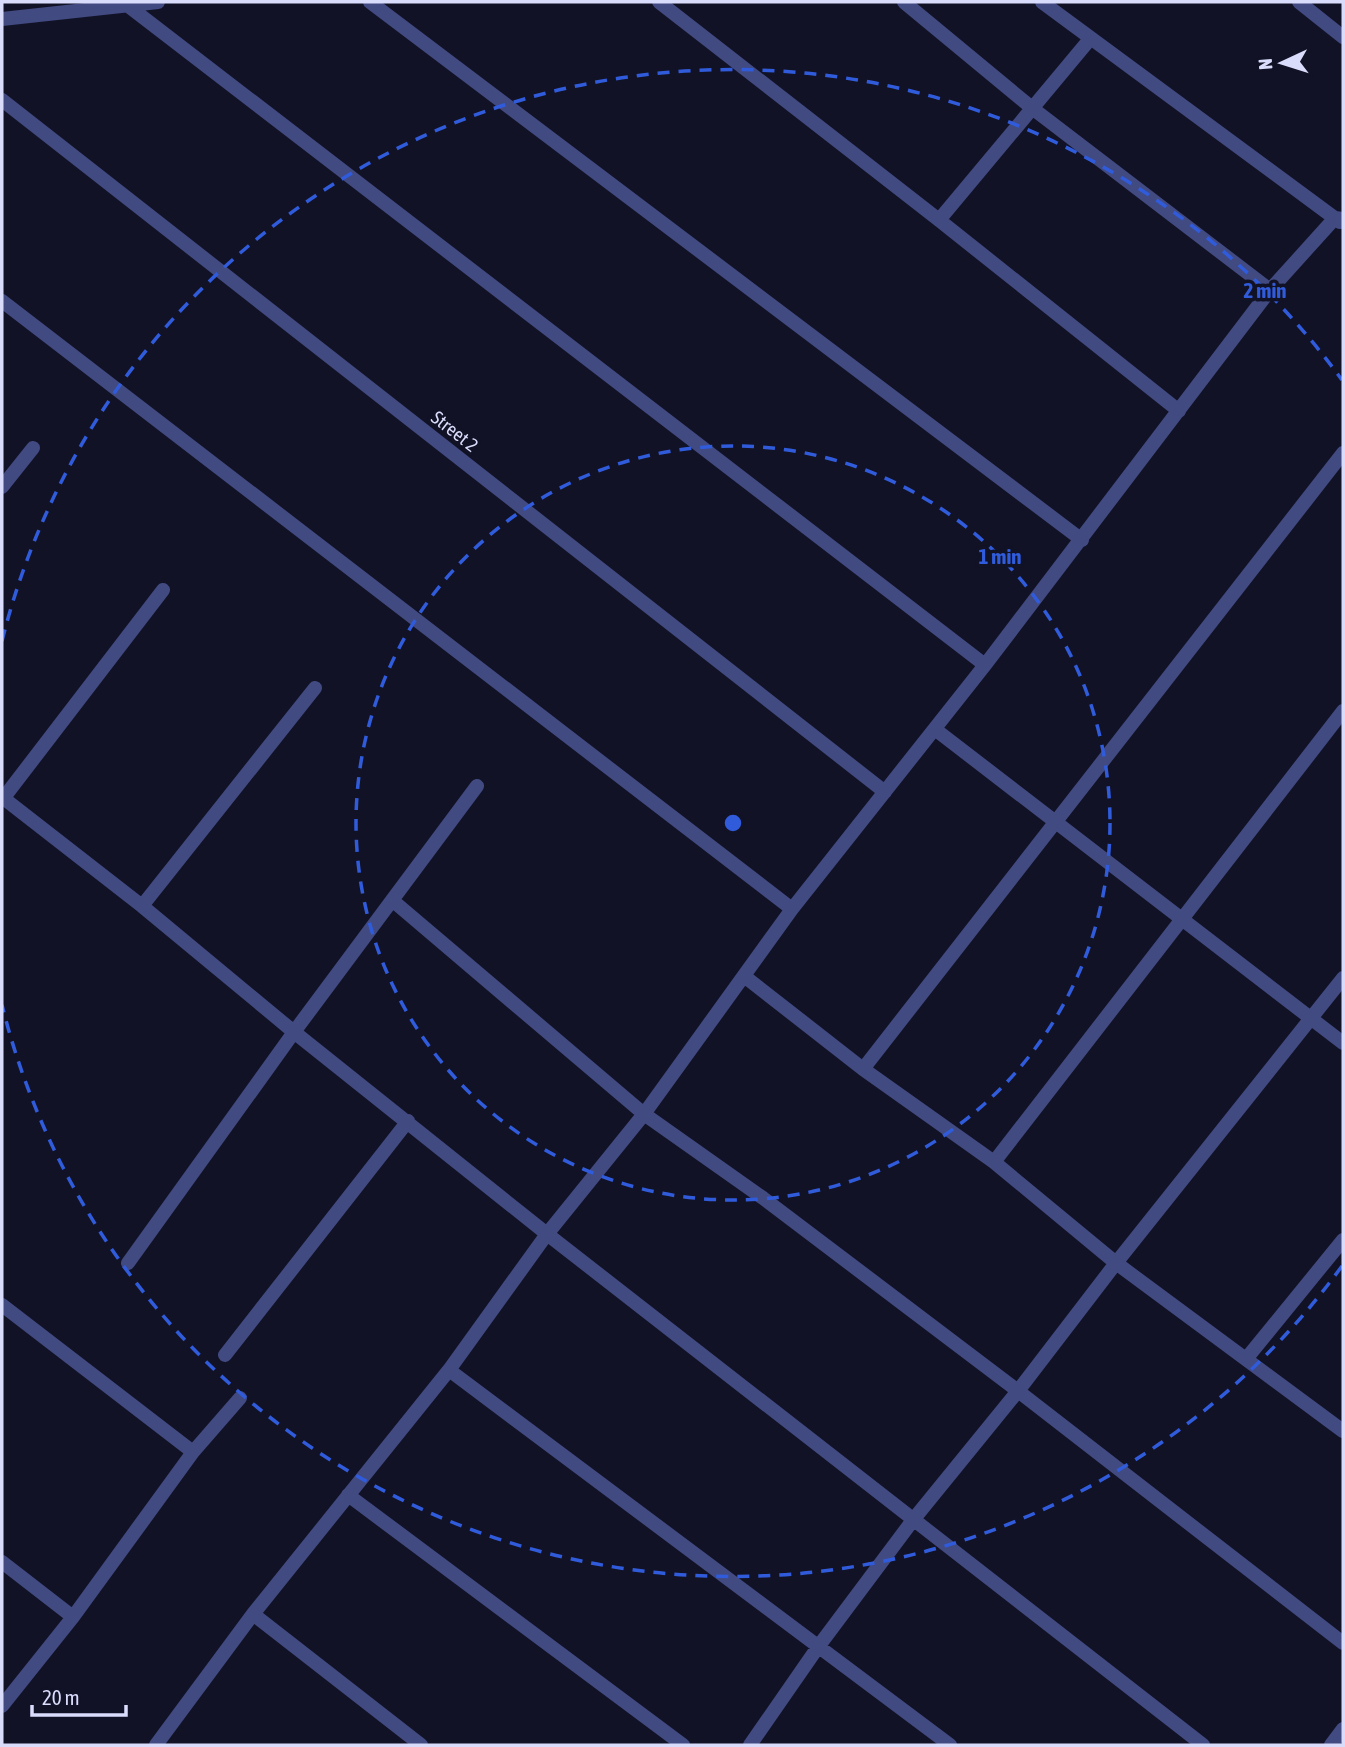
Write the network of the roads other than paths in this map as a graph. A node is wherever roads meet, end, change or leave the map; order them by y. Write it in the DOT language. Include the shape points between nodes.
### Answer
graph roads {
  1 [pos="158,2"];
  2 [pos="370,2"];
  3 [pos="659,2"];
  4 [pos="904,2"];
  5 [pos="1042,2"];
  6 [pos="1299,2"];
  7 [pos="127,5"];
  8 [pos="2,19"];
  9 [pos="1343,37"];
  10 [pos="1090,39"];
  11 [pos="2,100"];
  12 [pos="1032,108"];
  13 [pos="939,220"];
  14 [pos="1340,221"];
  15 [pos="1270,290"];
  16 [pos="2,301"];
  17 [pos="1179,411"];
  18 [pos="33,448"];
  19 [pos="1343,453"];
  20 [pos="2,487"];
  21 [pos="1082,540"];
  22 [pos="163,590"];
  23 [pos="985,665"];
  24 [pos="315,688"];
  25 [pos="1343,711"];
  26 [pos="936,730"];
  27 [pos="477,786"];
  28 [pos="885,792"];
  29 [pos="2,798"];
  30 [pos="1056,823"];
  31 [pos="392,900"];
  32 [pos="142,906"];
  33 [pos="792,909"];
  34 [pos="1180,920"];
  35 [pos="744,976"];
  36 [pos="1343,978"];
  37 [pos="1312,1018"];
  38 [pos="294,1032"];
  39 [pos="1343,1043"];
  40 [pos="863,1069"];
  41 [pos="644,1114"];
  42 [pos="408,1121"];
  43 [pos="993,1162"];
  44 [pos="547,1234"];
  45 [pos="1343,1240"];
  46 [pos="128,1263"];
  47 [pos="1116,1263"];
  48 [pos="2,1305"];
  49 [pos="225,1355"];
  50 [pos="1246,1359"];
  51 [pos="449,1370"];
  52 [pos="1018,1391"];
  53 [pos="240,1398"];
  54 [pos="1343,1430"];
  55 [pos="193,1452"];
  56 [pos="348,1495"];
  57 [pos="913,1520"];
  58 [pos="2,1562"];
  59 [pos="253,1614"];
  60 [pos="73,1617"];
  61 [pos="1343,1643"];
  62 [pos="818,1647"];
  63 [pos="2,1706"];
  64 [pos="1343,1729"];
  65 [pos="159,1740"];
  66 [pos="176,1745"];
  67 [pos="421,1745"];
  68 [pos="683,1745"];
  69 [pos="750,1745"];
  70 [pos="950,1745"];
  71 [pos="1203,1745"];
  72 [pos="1331,1745"];
  1 -- 7 [label="street"];
  2 -- 21 [label="street"];
  3 -- 13 [label="street"];
  4 -- 12 [label="street"];
  5 -- 10 [label="street"];
  6 -- 9 [label="street"];
  7 -- 8 [label="street"];
  7 -- 23 [label="street"];
  10 -- 12 [label="street"];
  10 -- 14 [label="street"];
  11 -- 28 [label="street, Street 2"];
  12 -- 13 [label="street"];
  12 -- 15 [label="street"];
  13 -- 17 [label="street"];
  14 -- 15 [label="street"];
  15 -- 17 [label="street"];
  16 -- 33 [label="street"];
  17 -- 21 [label="street"];
  18 -- 20 [label="street"];
  19 -- 30 [label="street"];
  21 -- 23 [label="street"];
  22 -- 29 [label="street"];
  23 -- 26 [label="street"];
  24 -- 32 [label="street"];
  25 -- 34 [label="street"];
  26 -- 28 [label="street"];
  26 -- 30 [label="street"];
  27 -- 31 [label="street"];
  28 -- 33 [label="street"];
  29 -- 32 [label="street"];
  30 -- 34 [label="street"];
  30 -- 40 [label="street"];
  31 -- 38 [label="street"];
  31 -- 41 [label="street"];
  32 -- 38 [label="street"];
  33 -- 35 [label="street"];
  34 -- 37 [label="street"];
  34 -- 43 [label="street"];
  35 -- 40 [label="street"];
  35 -- 41 [label="street"];
  36 -- 37 [label="street"];
  37 -- 39 [label="street"];
  37 -- 47 [label="street"];
  38 -- 42 [label="street"];
  38 -- 46 [label="street"];
  40 -- 43 [label="street"];
  41 -- 44 [label="street"];
  41 -- 52 [label="street"];
  42 -- 44 [label="street"];
  42 -- 49 [label="street"];
  43 -- 47 [label="street"];
  44 -- 51 [label="street"];
  44 -- 57 [label="street"];
  45 -- 50 [label="street"];
  47 -- 50 [label="street"];
  47 -- 52 [label="street"];
  48 -- 55 [label="street"];
  50 -- 54 [label="street"];
  51 -- 56 [label="street"];
  51 -- 62 [label="street"];
  52 -- 57 [label="street"];
  52 -- 61 [label="street"];
  53 -- 55 [label="street"];
  55 -- 60 [label="street"];
  56 -- 59 [label="street"];
  56 -- 68 [label="street"];
  57 -- 62 [label="street"];
  57 -- 71 [label="street"];
  58 -- 60 [label="street"];
  59 -- 65 [label="street"];
  59 -- 67 [label="street"];
  60 -- 63 [label="street"];
  62 -- 69 [label="street"];
  62 -- 70 [label="street"];
  64 -- 72 [label="street"];
  65 -- 66 [label="street"];
}
